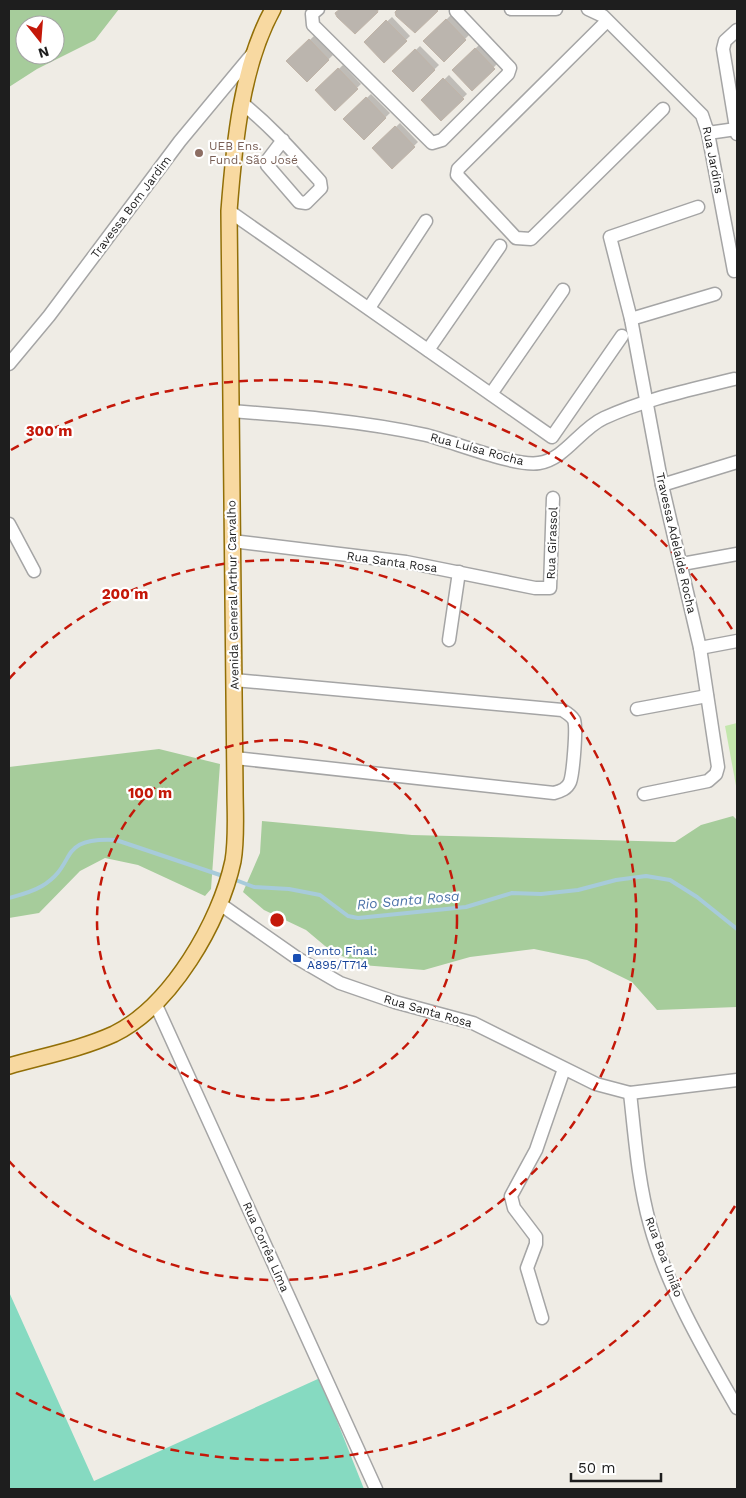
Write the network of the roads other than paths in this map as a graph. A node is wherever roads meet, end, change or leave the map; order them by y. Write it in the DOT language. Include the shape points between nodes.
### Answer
graph roads {
  1 [pos="273,9"];
  2 [pos="318,9"];
  3 [pos="512,9"];
  4 [pos="556,9"];
  5 [pos="588,9"];
  6 [pos="456,10"];
  7 [pos="607,21"];
  8 [pos="737,30"];
  9 [pos="254,52"];
  10 [pos="243,104"];
  11 [pos="663,109"];
  12 [pos="737,131"];
  13 [pos="708,133"];
  14 [pos="283,140"];
  15 [pos="698,207"];
  16 [pos="229,211"];
  17 [pos="426,221"];
  18 [pos="500,246"];
  19 [pos="734,271"];
  20 [pos="563,290"];
  21 [pos="715,294"];
  22 [pos="369,308"];
  23 [pos="631,319"];
  24 [pos="622,336"];
  25 [pos="428,350"];
  26 [pos="9,364"];
  27 [pos="734,379"];
  28 [pos="491,394"];
  29 [pos="647,401"];
  30 [pos="231,411"];
  31 [pos="737,462"];
  32 [pos="662,485"];
  33 [pos="553,498"];
  34 [pos="9,524"];
  35 [pos="232,541"];
  36 [pos="737,554"];
  37 [pos="682,564"];
  38 [pos="34,571"];
  39 [pos="459,572"];
  40 [pos="550,588"];
  41 [pos="449,640"];
  42 [pos="737,641"];
  43 [pos="700,648"];
  44 [pos="234,680"];
  45 [pos="707,696"];
  46 [pos="637,709"];
  47 [pos="235,758"];
  48 [pos="644,794"];
  49 [pos="222,897"];
  50 [pos="156,1005"];
  51 [pos="9,1066"];
  52 [pos="564,1069"];
  53 [pos="737,1080"];
  54 [pos="630,1092"];
  55 [pos="542,1318"];
  56 [pos="737,1408"];
  57 [pos="376,1489"];
  1 -- 9 [label="main road, Avenida General Arthur Carvalho"];
  2 -- 6 [label="street" via="312,14 313,25 432,144 442,140 508,74 510,68"];
  3 -- 4 [label="street"];
  5 -- 7 [label="street, Rua Jardins"];
  7 -- 11 [label="street" via="458,169 457,175 516,238 531,239"];
  7 -- 13 [label="street, Rua Jardins" via="702,115"];
  8 -- 12 [label="street" via="725,41 723,49"];
  9 -- 10 [label="main road, Avenida General Arthur Carvalho"];
  9 -- 26 [label="street, Travessa Bom Jardim" via="180,142"];
  10 -- 14 [label="street" via="267,122"];
  10 -- 16 [label="main road, Avenida General Arthur Carvalho"];
  12 -- 13 [label="street"];
  13 -- 19 [label="street, Rua Jardins"];
  14 -- 14 [label="street" via="322,184 306,203 299,202 266,165"];
  15 -- 23 [label="street, Travessa Adelaíde Rocha" via="610,238"];
  16 -- 22 [label="street"];
  16 -- 30 [label="main road, Avenida General Arthur Carvalho"];
  17 -- 22 [label="street"];
  18 -- 25 [label="street"];
  20 -- 28 [label="street"];
  21 -- 23 [label="street"];
  22 -- 25 [label="street"];
  23 -- 29 [label="street, Travessa Adelaíde Rocha"];
  24 -- 28 [label="street" via="552,437"];
  25 -- 28 [label="street"];
  27 -- 29 [label="street, Rua Luísa Rocha"];
  29 -- 30 [label="street, Rua Luísa Rocha" via="592,425 551,460 530,463 426,435 355,423"];
  29 -- 32 [label="street, Travessa Adelaíde Rocha"];
  30 -- 35 [label="main road, Avenida General Arthur Carvalho"];
  31 -- 32 [label="street"];
  32 -- 37 [label="street, Travessa Adelaíde Rocha"];
  33 -- 40 [label="street, Rua Girassol"];
  34 -- 38 [label="street"];
  35 -- 39 [label="street, Rua Santa Rosa" via="406,562"];
  35 -- 44 [label="main road, Avenida General Arthur Carvalho"];
  36 -- 37 [label="street"];
  37 -- 43 [label="street, Travessa Adelaíde Rocha"];
  39 -- 40 [label="street, Rua Santa Rosa" via="535,588"];
  39 -- 41 [label="street"];
  42 -- 43 [label="street"];
  43 -- 45 [label="street, Travessa Adelaíde Rocha"];
  44 -- 47 [label="main road, Avenida General Arthur Carvalho"];
  44 -- 47 [label="street" via="562,710 574,721 576,731 570,782 565,789 554,793"];
  45 -- 46 [label="street"];
  45 -- 48 [label="street, Travessa Adelaíde Rocha" via="718,767 716,774 702,783"];
  47 -- 49 [label="main road, Avenida General Arthur Carvalho" via="233,861"];
  49 -- 50 [label="main road, Avenida General Arthur Carvalho" via="174,984"];
  49 -- 52 [label="street, Rua Santa Rosa" via="297,958 340,983 473,1023"];
  50 -- 51 [label="main road, Avenida General Arthur Carvalho" via="135,1021 94,1042"];
  50 -- 57 [label="street, Rua Corrêa Lima"];
  52 -- 54 [label="street, Rua Santa Rosa" via="596,1084"];
  52 -- 55 [label="street" via="536,1150 511,1196 514,1208 536,1237 527,1268"];
  53 -- 54 [label="street, Rua Santa Rosa"];
  54 -- 56 [label="street, Rua Boa União" via="640,1179 651,1228 686,1314"];
}
